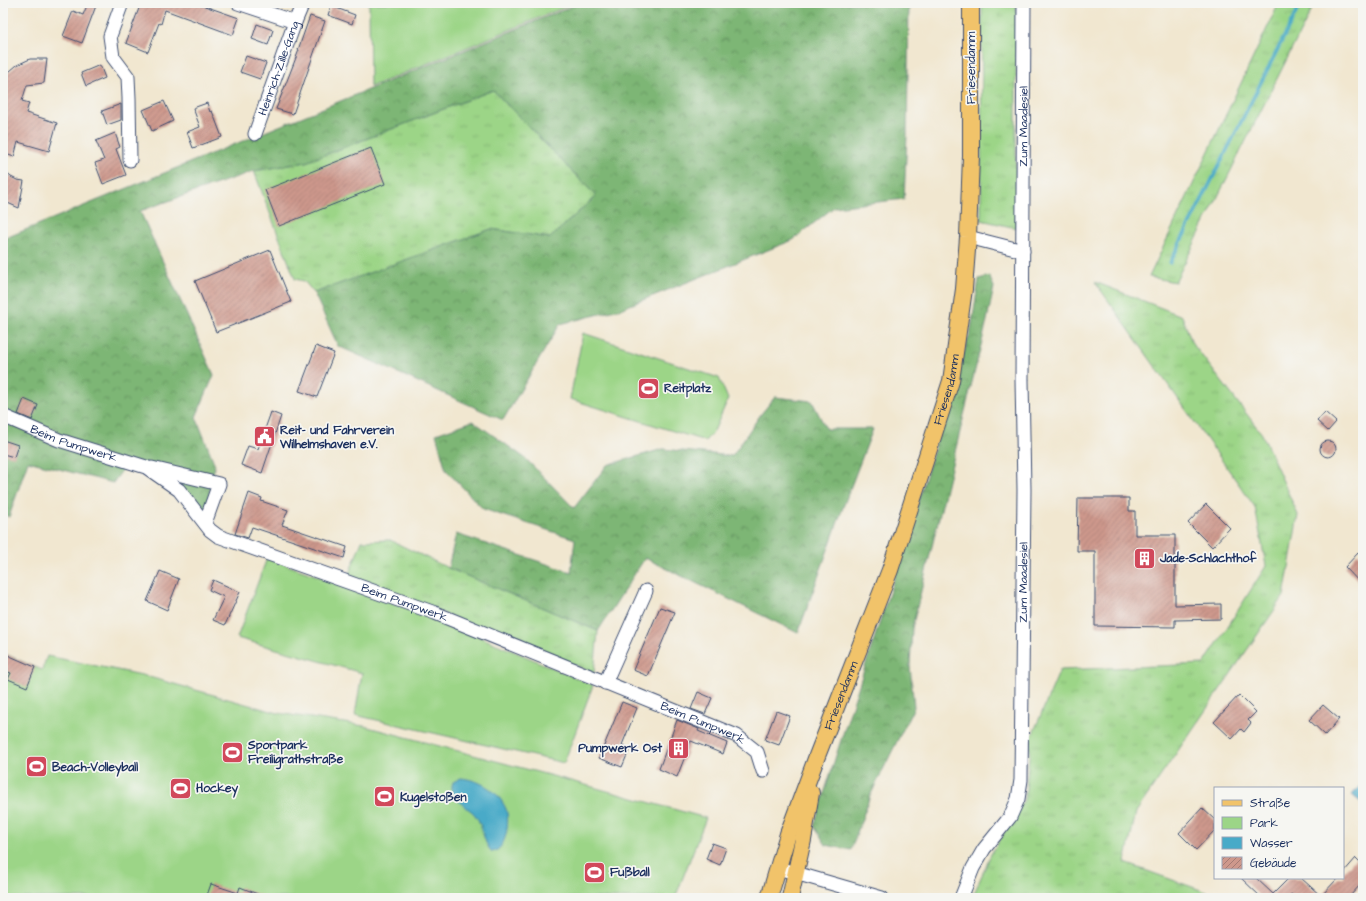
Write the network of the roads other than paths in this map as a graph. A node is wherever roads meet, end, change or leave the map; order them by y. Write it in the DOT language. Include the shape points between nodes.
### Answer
graph roads {
  1 [pos="122,3"];
  2 [pos="238,3"];
  3 [pos="303,3"];
  4 [pos="971,3"];
  5 [pos="1024,3"];
  6 [pos="295,22"];
  7 [pos="255,134"];
  8 [pos="130,160"];
  9 [pos="968,237"];
  10 [pos="1023,251"];
  11 [pos="3,416"];
  12 [pos="146,467"];
  13 [pos="205,523"];
  14 [pos="646,591"];
  15 [pos="605,683"];
  16 [pos="817,756"];
  17 [pos="763,771"];
  18 [pos="778,868"];
  19 [pos="795,873"];
  20 [pos="769,898"];
  21 [pos="790,898"];
  22 [pos="882,898"];
  23 [pos="960,898"];
  1 -- 8 [label="street" via="110,36 113,57 128,77"];
  2 -- 6 [label="street"];
  3 -- 6 [label="street, Heinrich-Zille-Gang"];
  4 -- 9 [label="main road, Friesendamm"];
  5 -- 10 [label="street, Zum Maadesiel"];
  6 -- 7 [label="street, Heinrich-Zille-Gang"];
  9 -- 10 [label="street"];
  9 -- 16 [label="main road, Friesendamm" via="964,289 951,380 890,570"];
  10 -- 23 [label="street, Zum Maadesiel" via="1022,780 1018,799 1010,817 984,849"];
  11 -- 12 [label="street, Beim Pumpwerk" via="59,440"];
  12 -- 13 [label="street, Beim Pumpwerk" via="180,490"];
  12 -- 13 [label="street, Beim Pumpwerk" via="218,484"];
  13 -- 15 [label="street, Beim Pumpwerk" via="218,536 435,613"];
  14 -- 15 [label="street"];
  15 -- 17 [label="street, Beim Pumpwerk" via="737,736 757,752"];
  16 -- 18 [label="main road, Friesendamm"];
  16 -- 19 [label="main road, Friesendamm"];
  18 -- 19 [label="street"];
  18 -- 20 [label="main road, Friesendamm"];
  19 -- 21 [label="main road, Friesendamm"];
  19 -- 22 [label="street"];
}
